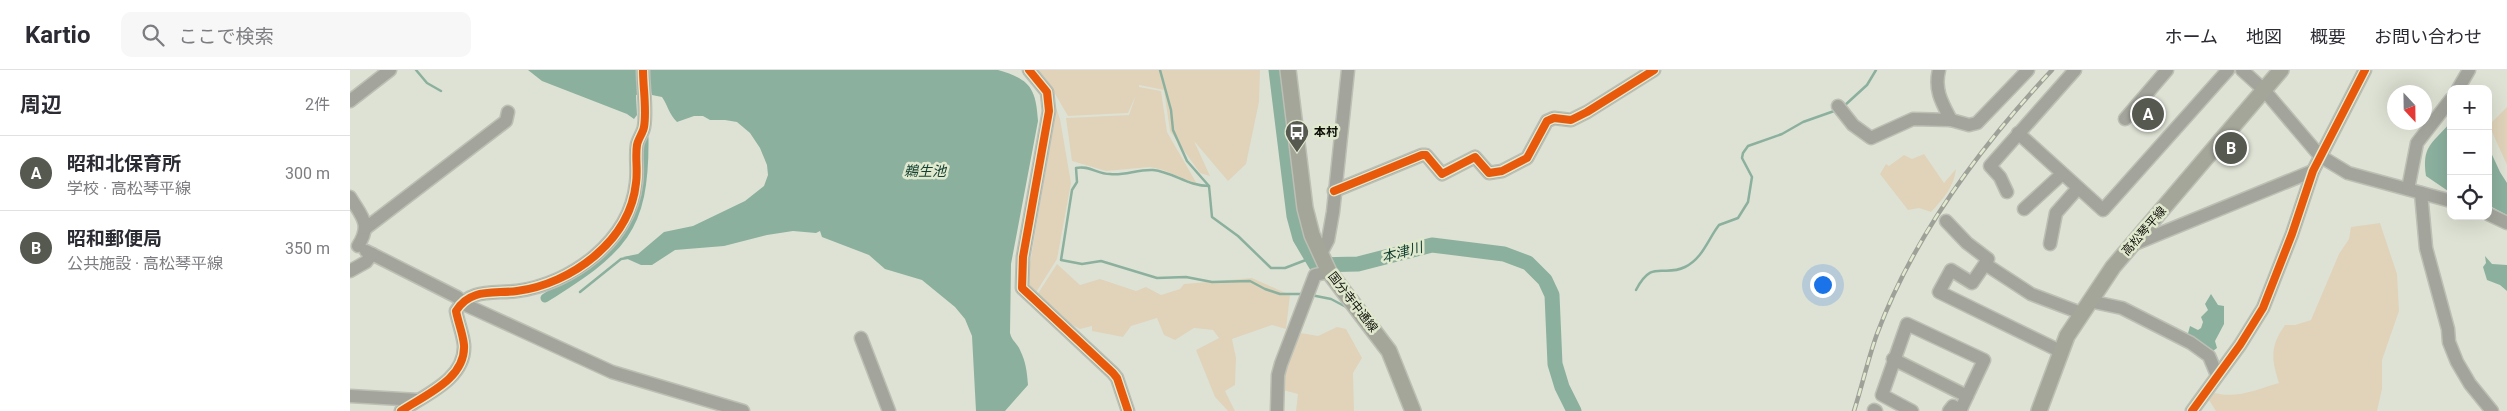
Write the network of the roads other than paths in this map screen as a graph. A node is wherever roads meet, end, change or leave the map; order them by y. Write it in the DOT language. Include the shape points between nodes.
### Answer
graph roads {
  1 [pos="390,70"];
  2 [pos="643,70"];
  3 [pos="1029,70"];
  4 [pos="1288,70"];
  5 [pos="1348,70"];
  6 [pos="1654,70"];
  7 [pos="1939,70"];
  8 [pos="2028,70"];
  9 [pos="2075,70"];
  10 [pos="2228,70"];
  11 [pos="2242,70"];
  12 [pos="2281,70"];
  13 [pos="2365,70"];
  14 [pos="2470,70"];
  15 [pos="2160,73"];
  16 [pos="2461,85"];
  17 [pos="2264,90"];
  18 [pos="350,101"];
  19 [pos="2447,104"];
  20 [pos="1839,108"];
  21 [pos="508,112"];
  22 [pos="2124,119"];
  23 [pos="1951,120"];
  24 [pos="2018,134"];
  25 [pos="2320,156"];
  26 [pos="2313,170"];
  27 [pos="2062,174"];
  28 [pos="2078,188"];
  29 [pos="1334,191"];
  30 [pos="2415,191"];
  31 [pos="2007,192"];
  32 [pos="350,197"];
  33 [pos="2447,200"];
  34 [pos="2024,208"];
  35 [pos="2492,216"];
  36 [pos="1946,221"];
  37 [pos="2507,223"];
  38 [pos="366,228"];
  39 [pos="354,244"];
  40 [pos="2050,244"];
  41 [pos="2132,245"];
  42 [pos="372,254"];
  43 [pos="1324,264"];
  44 [pos="1985,264"];
  45 [pos="350,271"];
  46 [pos="462,301"];
  47 [pos="2085,307"];
  48 [pos="861,338"];
  49 [pos="2060,352"];
  50 [pos="1893,359"];
  51 [pos="2217,375"];
  52 [pos="350,396"];
  53 [pos="1967,396"];
  54 [pos="418,400"];
  55 [pos="401,411"];
  56 [pos="744,411"];
  57 [pos="889,411"];
  58 [pos="1128,411"];
  59 [pos="1277,411"];
  60 [pos="1413,411"];
  61 [pos="1912,411"];
  62 [pos="1949,411"];
  63 [pos="1961,411"];
  64 [pos="2039,411"];
  65 [pos="2192,411"];
  66 [pos="2492,411"];
  1 -- 18 [label="street"];
  2 -- 46 [label="street" via="644,128 637,144 636,183 624,219 612,239 597,254 554,282 534,289 479,294"];
  3 -- 58 [label="street" via="1047,92 1049,111 1023,258 1022,288 1113,373"];
  4 -- 43 [label="main road, 国分寺中通線" via="1305,208"];
  5 -- 29 [label="street"];
  6 -- 29 [label="street" via="1571,120 1554,118 1548,121 1527,158 1502,170 1489,173 1475,157 1442,174 1426,155 1422,155"];
  7 -- 23 [label="street" via="1936,83 1940,100"];
  8 -- 23 [label="street" via="1977,123"];
  9 -- 24 [label="street"];
  10 -- 28 [label="street" via="2102,210"];
  11 -- 17 [label="street"];
  12 -- 17 [label="main road, 高松琴平線"];
  13 -- 25 [label="street"];
  14 -- 16 [label="street"];
  15 -- 22 [label="street"];
  17 -- 25 [label="street"];
  17 -- 41 [label="main road, 高松琴平線"];
  19 -- 30 [label="street" via="2417,143"];
  20 -- 23 [label="street" via="1853,126 1870,138 1913,119"];
  21 -- 38 [label="street" via="506,122"];
  24 -- 27 [label="street"];
  24 -- 31 [label="street" via="1990,166"];
  25 -- 26 [label="street"];
  25 -- 30 [label="street" via="2348,173"];
  26 -- 41 [label="street"];
  26 -- 51 [label="street" via="2289,243 2262,308"];
  27 -- 28 [label="street"];
  27 -- 34 [label="street"];
  28 -- 40 [label="street" via="2056,214"];
  29 -- 43 [label="street"];
  30 -- 33 [label="street"];
  30 -- 66 [label="street" via="2449,342 2470,384"];
  32 -- 38 [label="street"];
  35 -- 37 [label="street"];
  36 -- 44 [label="street" via="1988,259"];
  38 -- 39 [label="street" via="366,233"];
  39 -- 42 [label="street"];
  41 -- 47 [label="main road, 高松琴平線"];
  42 -- 45 [label="street" via="366,262"];
  42 -- 46 [label="street"];
  43 -- 59 [label="street" via="1315,275 1281,364"];
  43 -- 60 [label="main road, 国分寺中通線" via="1383,341"];
  44 -- 47 [label="street" via="2031,294"];
  44 -- 49 [label="street" via="1972,283 1951,270 1939,292"];
  46 -- 54 [label="street" via="456,312 464,344 463,359 456,373"];
  46 -- 56 [label="street" via="612,372"];
  47 -- 49 [label="main road, 高松琴平線"];
  47 -- 51 [label="street" via="2122,308 2191,343 2209,356"];
  48 -- 57 [label="street"];
  49 -- 64 [label="main road, 高松琴平線"];
  50 -- 53 [label="street"];
  50 -- 53 [label="street" via="1907,324 1984,360"];
  50 -- 61 [label="street" via="1882,394"];
  51 -- 65 [label="street"];
  52 -- 54 [label="street"];
  53 -- 63 [label="street"];
  54 -- 55 [label="street"];
  62 -- 63 [label="street" via="1953,406"];
}
